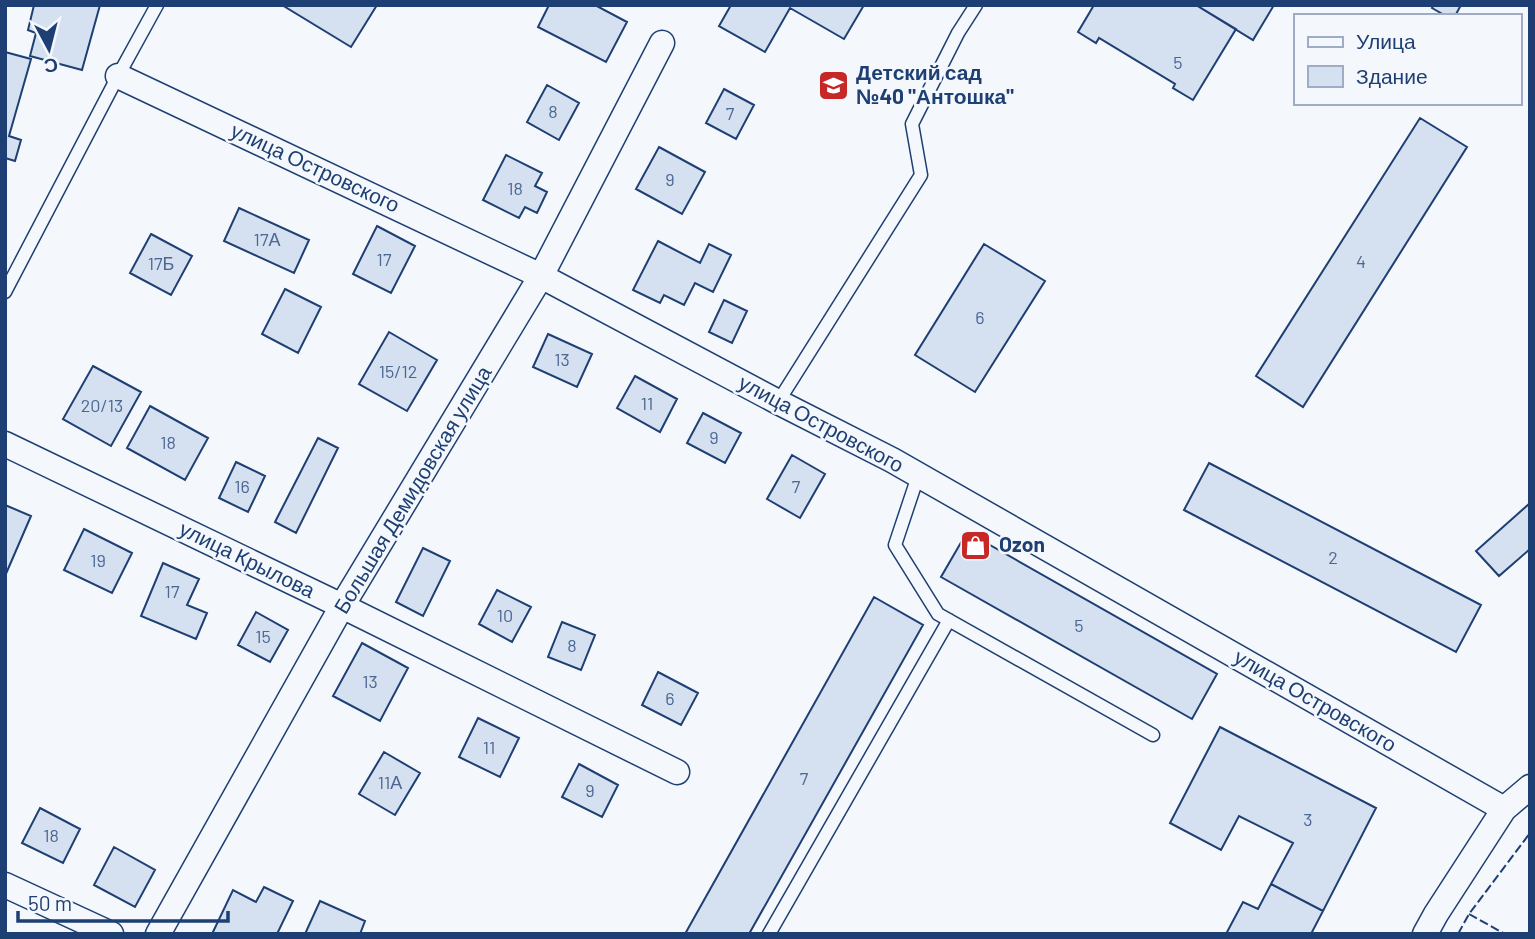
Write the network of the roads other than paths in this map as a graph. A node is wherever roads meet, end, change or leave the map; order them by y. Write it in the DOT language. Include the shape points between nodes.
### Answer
graph roads {
  1 [pos="157,5"];
  2 [pos="976,5"];
  3 [pos="662,43"];
  4 [pos="118,76"];
  5 [pos="541,275"];
  6 [pos="5,292"];
  7 [pos="778,402"];
  8 [pos="5,444"];
  9 [pos="918,475"];
  10 [pos="342,606"];
  11 [pos="949,620"];
  12 [pos="1153,735"];
  13 [pos="677,772"];
  14 [pos="1530,787"];
  15 [pos="1504,809"];
  16 [pos="5,885"];
  17 [pos="111,934"];
  18 [pos="158,934"];
  19 [pos="769,934"];
  20 [pos="1425,934"];
  1 -- 4 [label="lane"];
  2 -- 7 [label="lane" via="912,124 921,175"];
  3 -- 5 [label="street, Большая Демидовская улица"];
  4 -- 5 [label="street, улица Островского"];
  4 -- 6 [label="lane"];
  5 -- 7 [label="street, улица Островского"];
  5 -- 10 [label="street, Большая Демидовская улица"];
  7 -- 9 [label="street, улица Островского"];
  8 -- 10 [label="street, улица Крылова"];
  9 -- 11 [label="lane" via="895,545 937,614"];
  9 -- 15 [label="street, улица Островского"];
  10 -- 13 [label="street, улица Крылова"];
  10 -- 18 [label="street, Большая Демидовская улица"];
  11 -- 12 [label="lane"];
  11 -- 19 [label="lane"];
  14 -- 15 [label="street"];
  15 -- 20 [label="street"];
  16 -- 17 [label="street"];
}
